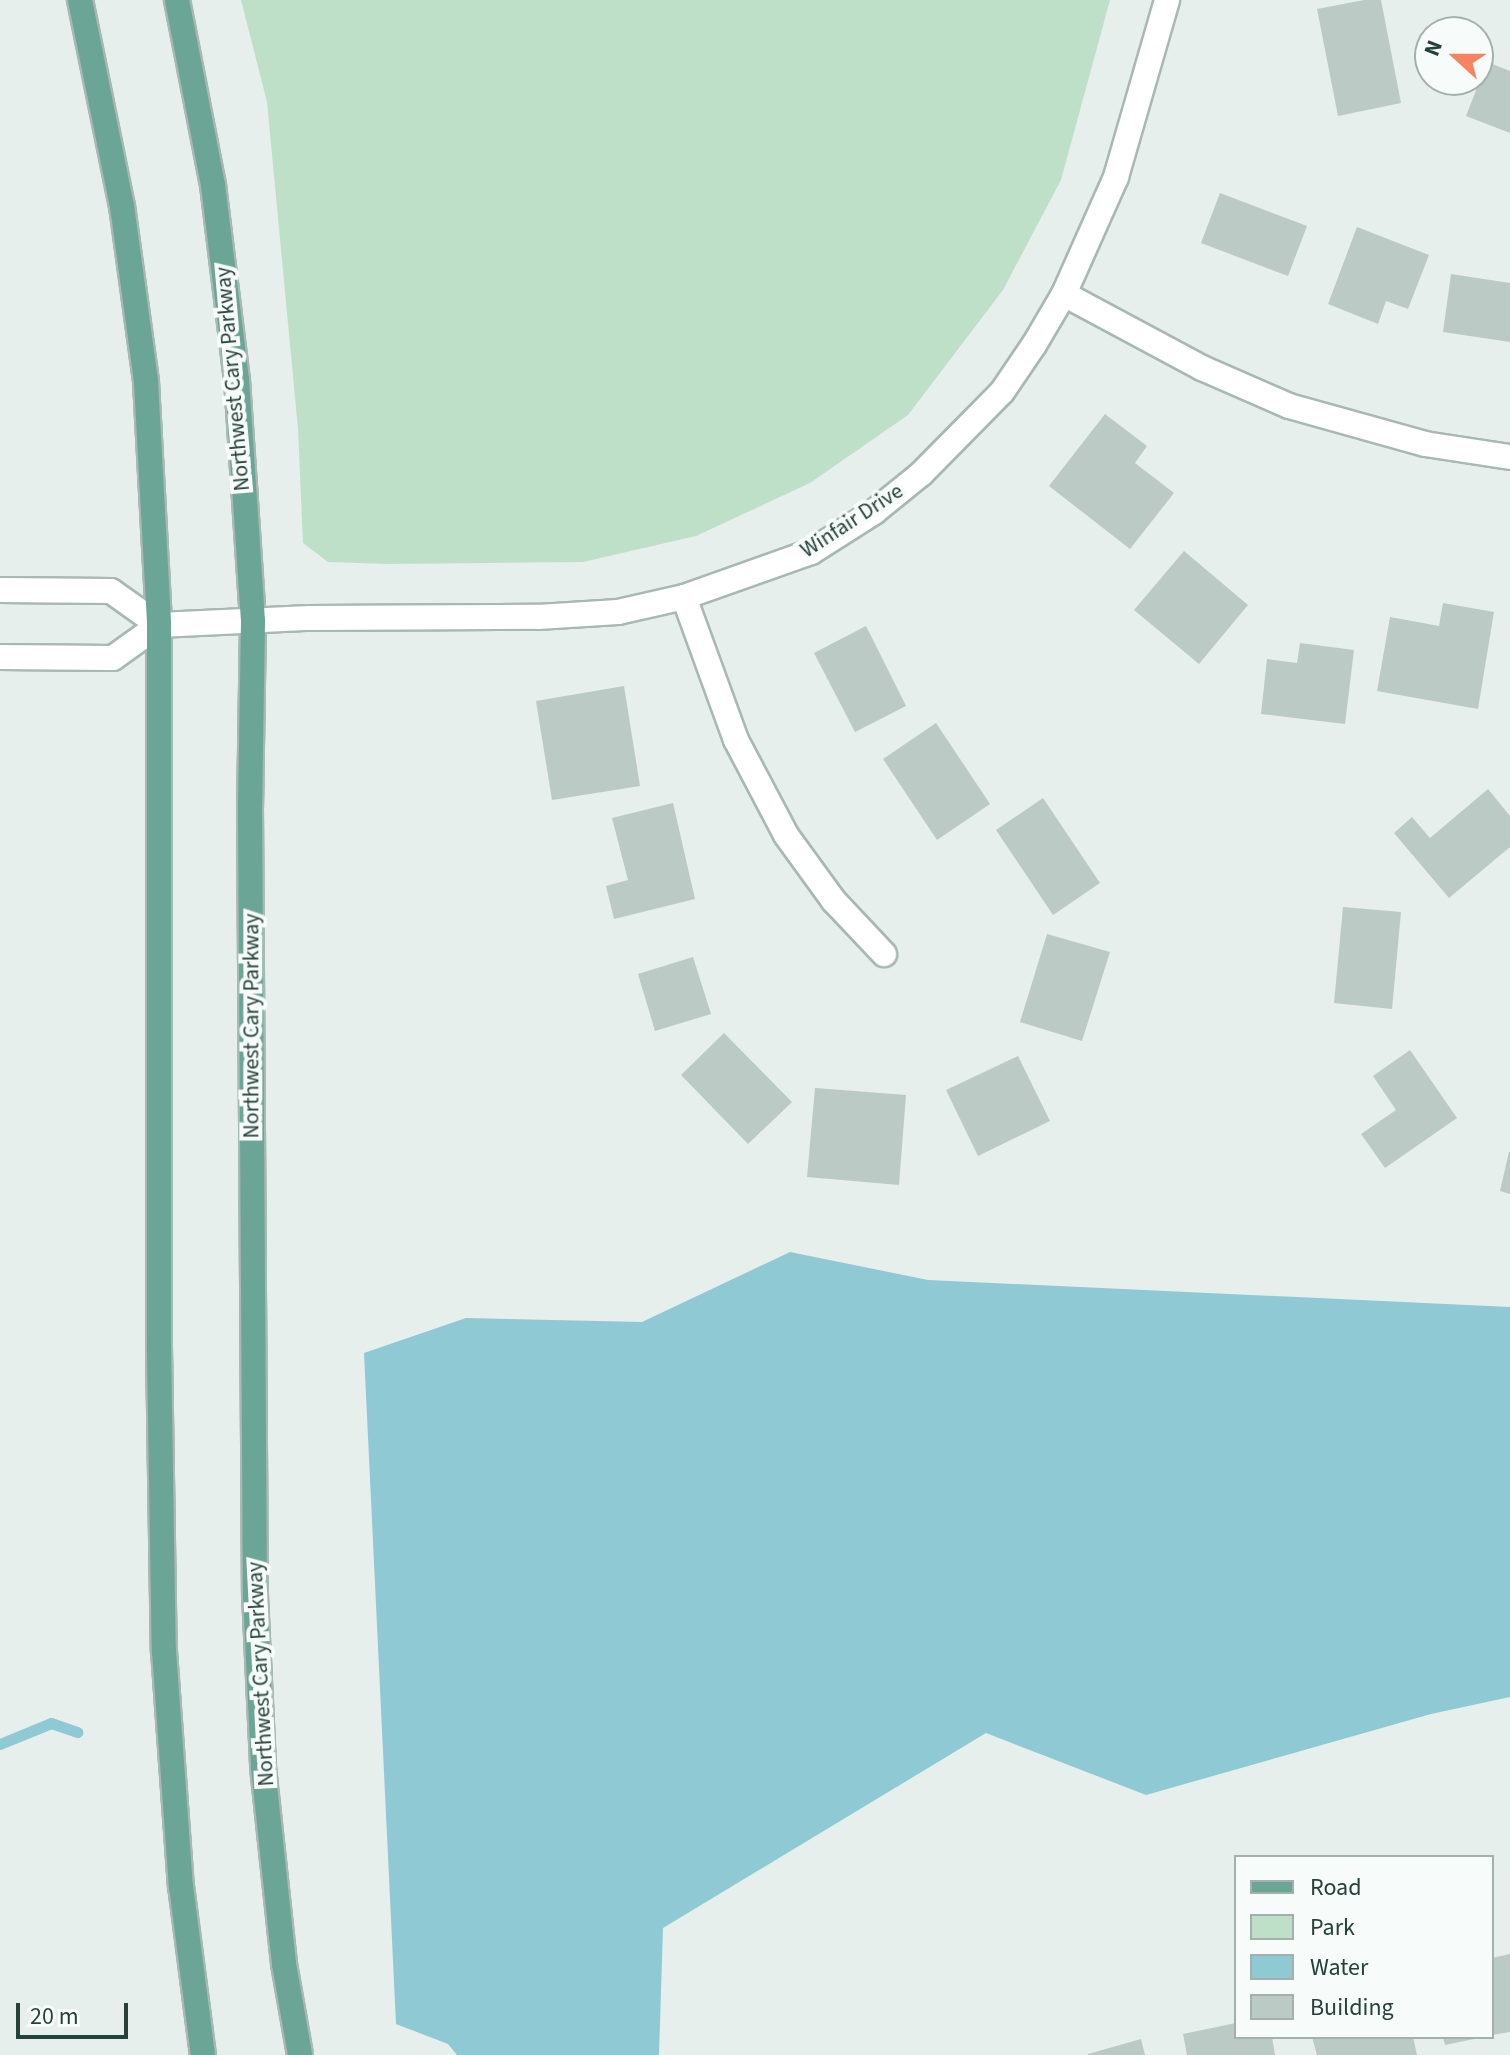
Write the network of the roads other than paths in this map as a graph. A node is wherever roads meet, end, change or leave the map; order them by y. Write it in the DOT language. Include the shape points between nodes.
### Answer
graph roads {
  1 [pos="80,0"];
  2 [pos="177,0"];
  3 [pos="1167,0"];
  4 [pos="1064,294"];
  5 [pos="1510,457"];
  6 [pos="0,590"];
  7 [pos="684,597"];
  8 [pos="249,620"];
  9 [pos="159,625"];
  10 [pos="0,657"];
  11 [pos="884,954"];
  12 [pos="203,2055"];
  13 [pos="300,2055"];
  1 -- 9 [label="main road" via="122,206 146,382"];
  2 -- 8 [label="main road, Northwest Cary Parkway" via="213,185 237,380"];
  3 -- 4 [label="street, Winfair Drive" via="1116,177"];
  4 -- 5 [label="street" via="1202,368 1289,406 1425,444"];
  4 -- 7 [label="street, Winfair Drive" via="1002,392 921,474 874,512 811,552"];
  6 -- 9 [label="street" via="111,591"];
  7 -- 8 [label="street, Winfair Drive" via="618,612 538,617"];
  7 -- 11 [label="street" via="736,740 786,835 834,901"];
  8 -- 9 [label="street"];
  8 -- 13 [label="main road, Northwest Cary Parkway" via="255,1595 263,1767 284,1964"];
  9 -- 10 [label="street" via="113,658"];
  9 -- 12 [label="main road" via="164,1651 181,1886"];
}
